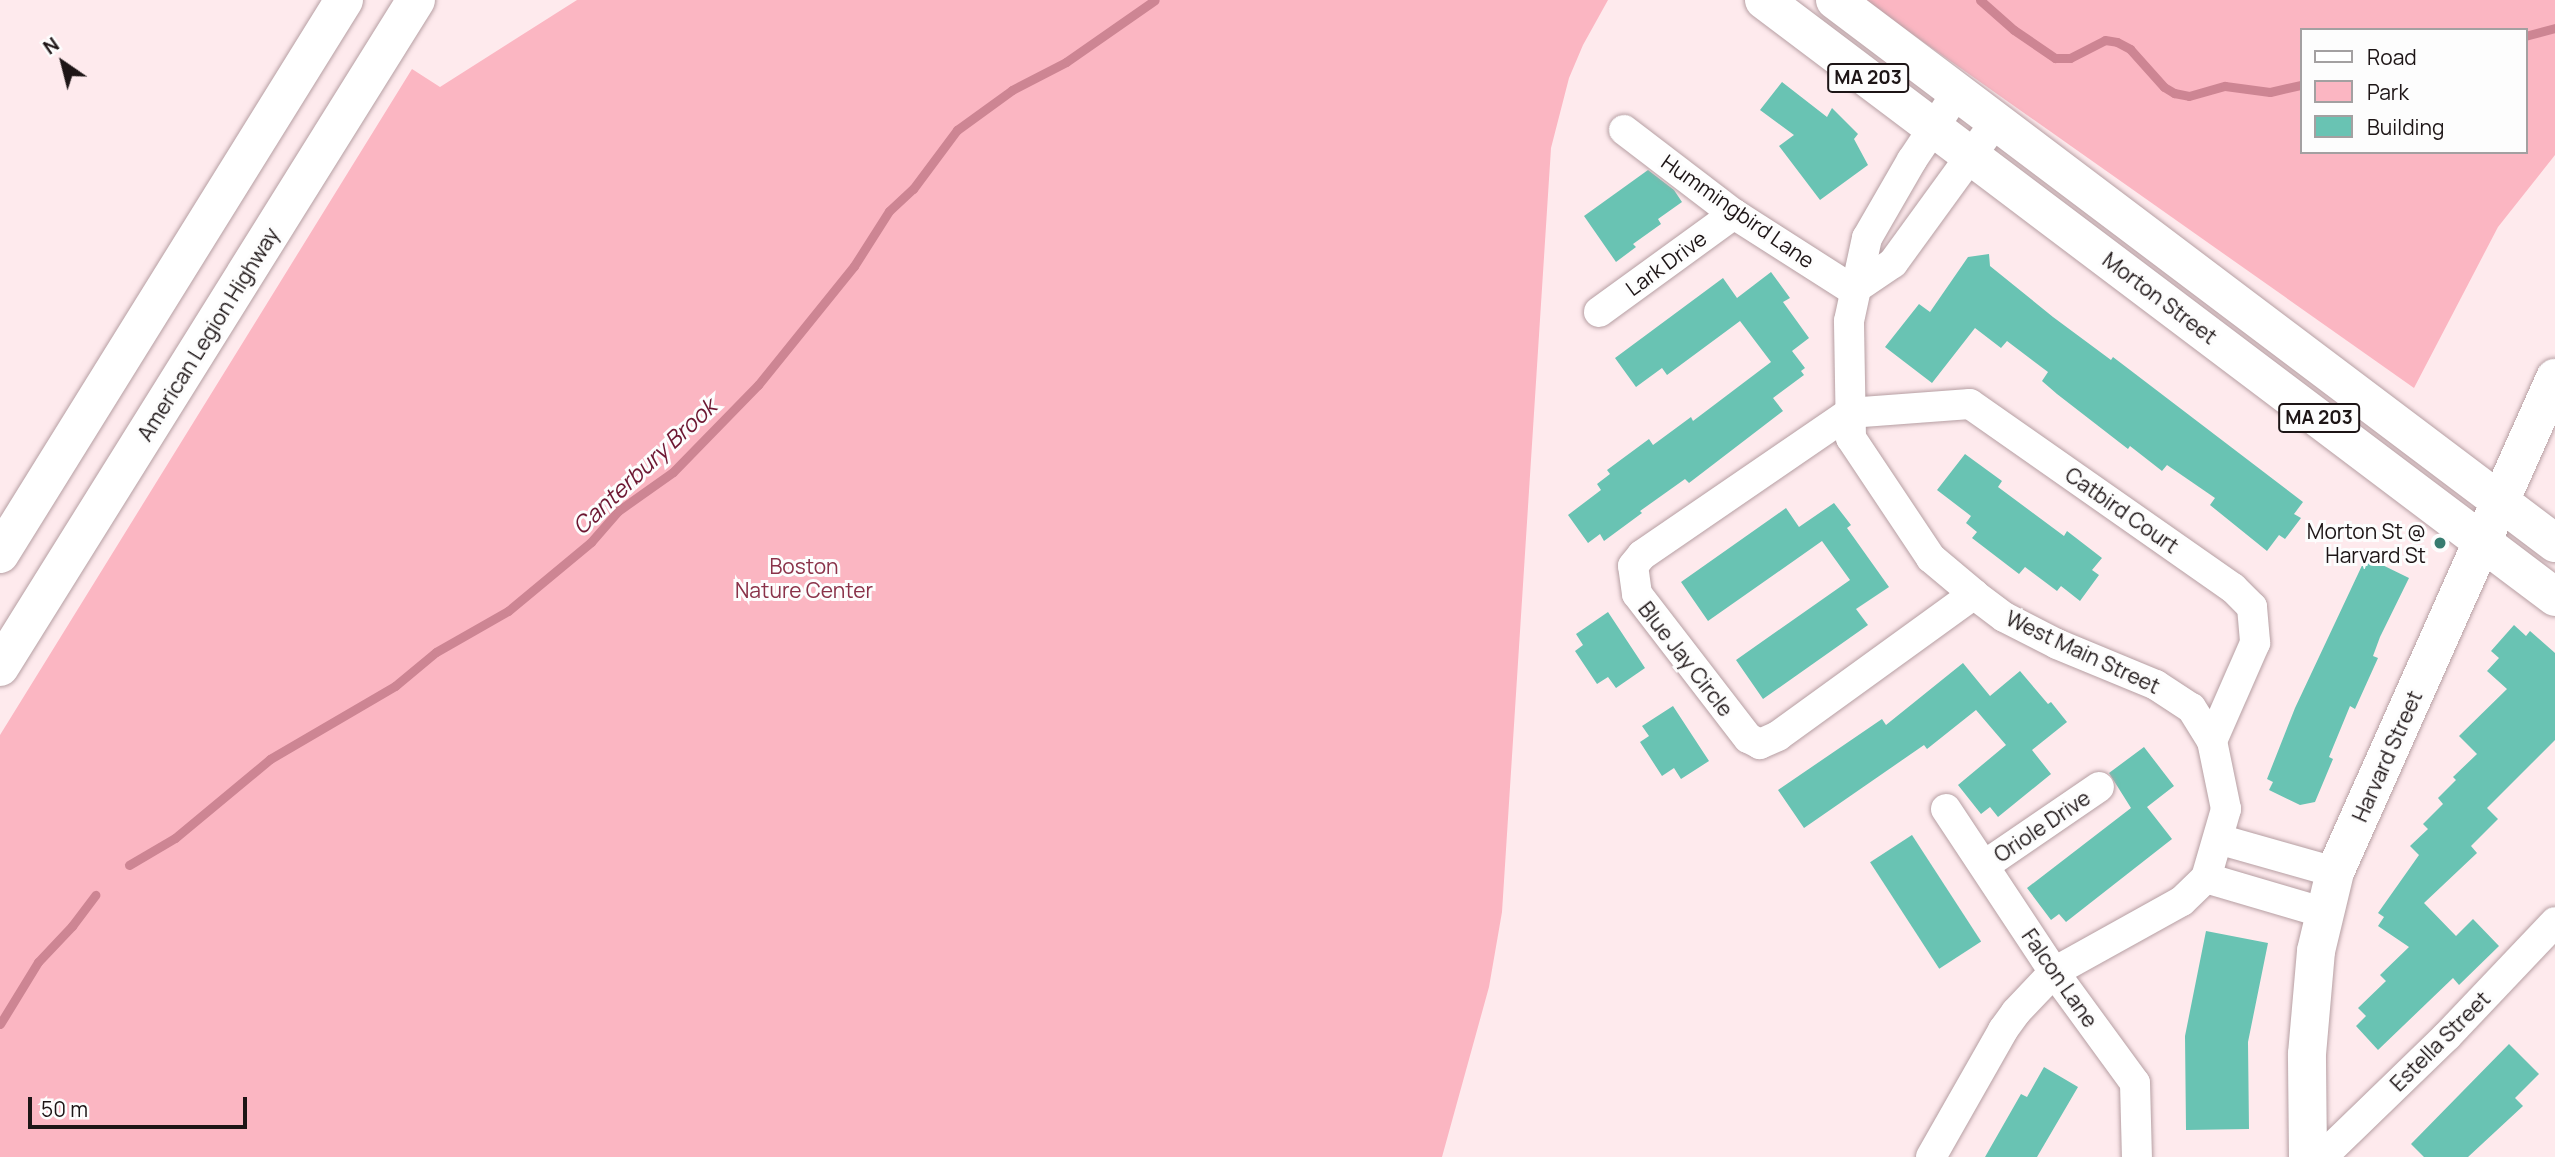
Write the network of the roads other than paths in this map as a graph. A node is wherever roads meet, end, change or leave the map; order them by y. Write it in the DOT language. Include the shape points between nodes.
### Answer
graph roads {
  1 [pos="344,0"];
  2 [pos="416,0"];
  3 [pos="1764,0"];
  4 [pos="1835,0"];
  5 [pos="1958,91"];
  6 [pos="1997,120"];
  7 [pos="1934,127"];
  8 [pos="1624,130"];
  9 [pos="1972,156"];
  10 [pos="1734,214"];
  11 [pos="1853,290"];
  12 [pos="1598,312"];
  13 [pos="2550,398"];
  14 [pos="1849,413"];
  15 [pos="2502,502"];
  16 [pos="2484,542"];
  17 [pos="2555,543"];
  18 [pos="0,554"];
  19 [pos="1974,594"];
  20 [pos="2555,597"];
  21 [pos="0,667"];
  22 [pos="2212,741"];
  23 [pos="2099,786"];
  24 [pos="1947,809"];
  25 [pos="2218,839"];
  26 [pos="1985,864"];
  27 [pos="2335,872"];
  28 [pos="2206,878"];
  29 [pos="2325,913"];
  30 [pos="2555,922"];
  31 [pos="2054,972"];
  32 [pos="1931,1157"];
  33 [pos="2137,1157"];
  34 [pos="2308,1157"];
  35 [pos="2322,1157"];
  1 -- 18 [label="main road"];
  2 -- 21 [label="main road, American Legion Highway"];
  3 -- 7 [label="main road, Morton Street / MA 203"];
  4 -- 5 [label="main road, Morton Street / MA 203"];
  5 -- 6 [label="main road, Morton Street / MA 203"];
  5 -- 7 [label="street, West Main Street"];
  6 -- 9 [label="street"];
  6 -- 15 [label="main road, Morton Street / MA 203"];
  7 -- 9 [label="main road, Morton Street / MA 203"];
  7 -- 11 [label="street, West Main Street" via="1867,238"];
  8 -- 10 [label="street, Hummingbird Lane"];
  9 -- 11 [label="street" via="1894,263"];
  9 -- 16 [label="main road, Morton Street / MA 203"];
  10 -- 11 [label="street, Hummingbird Lane"];
  10 -- 12 [label="street, Lark Drive"];
  11 -- 14 [label="street, West Main Street"];
  13 -- 15 [label="main road, Harvard Street"];
  14 -- 19 [label="street, West Main Street" via="1851,438 1931,558"];
  14 -- 19 [label="street, Blue Jay Circle" via="1642,555 1633,566 1637,594 1748,738 1760,744 1778,736"];
  14 -- 22 [label="street, Catbird Court" via="1970,404 2242,597 2252,607 2255,643"];
  15 -- 16 [label="main road, Harvard Street"];
  15 -- 17 [label="main road, Morton Street / MA 203"];
  16 -- 20 [label="main road, Morton Street / MA 203"];
  16 -- 27 [label="main road, Harvard Street"];
  19 -- 22 [label="street, West Main Street" via="2004,617 2057,644 2156,685 2191,708"];
  22 -- 25 [label="street, West Main Street" via="2227,809"];
  23 -- 26 [label="street, Oriole Drive"];
  24 -- 26 [label="street, Falcon Lane"];
  25 -- 27 [label="street"];
  25 -- 28 [label="street, West Main Street"];
  26 -- 31 [label="street, Falcon Lane"];
  27 -- 29 [label="main road, Harvard Street"];
  28 -- 29 [label="street"];
  28 -- 31 [label="street, West Main Street" via="2182,901"];
  29 -- 34 [label="main road, Harvard Street" via="2316,951 2307,1055"];
  30 -- 35 [label="street, Estella Street" via="2447,1037"];
  31 -- 32 [label="street, West Main Street" via="2003,1030"];
  31 -- 33 [label="street, Falcon Lane" via="2135,1083"];
}
